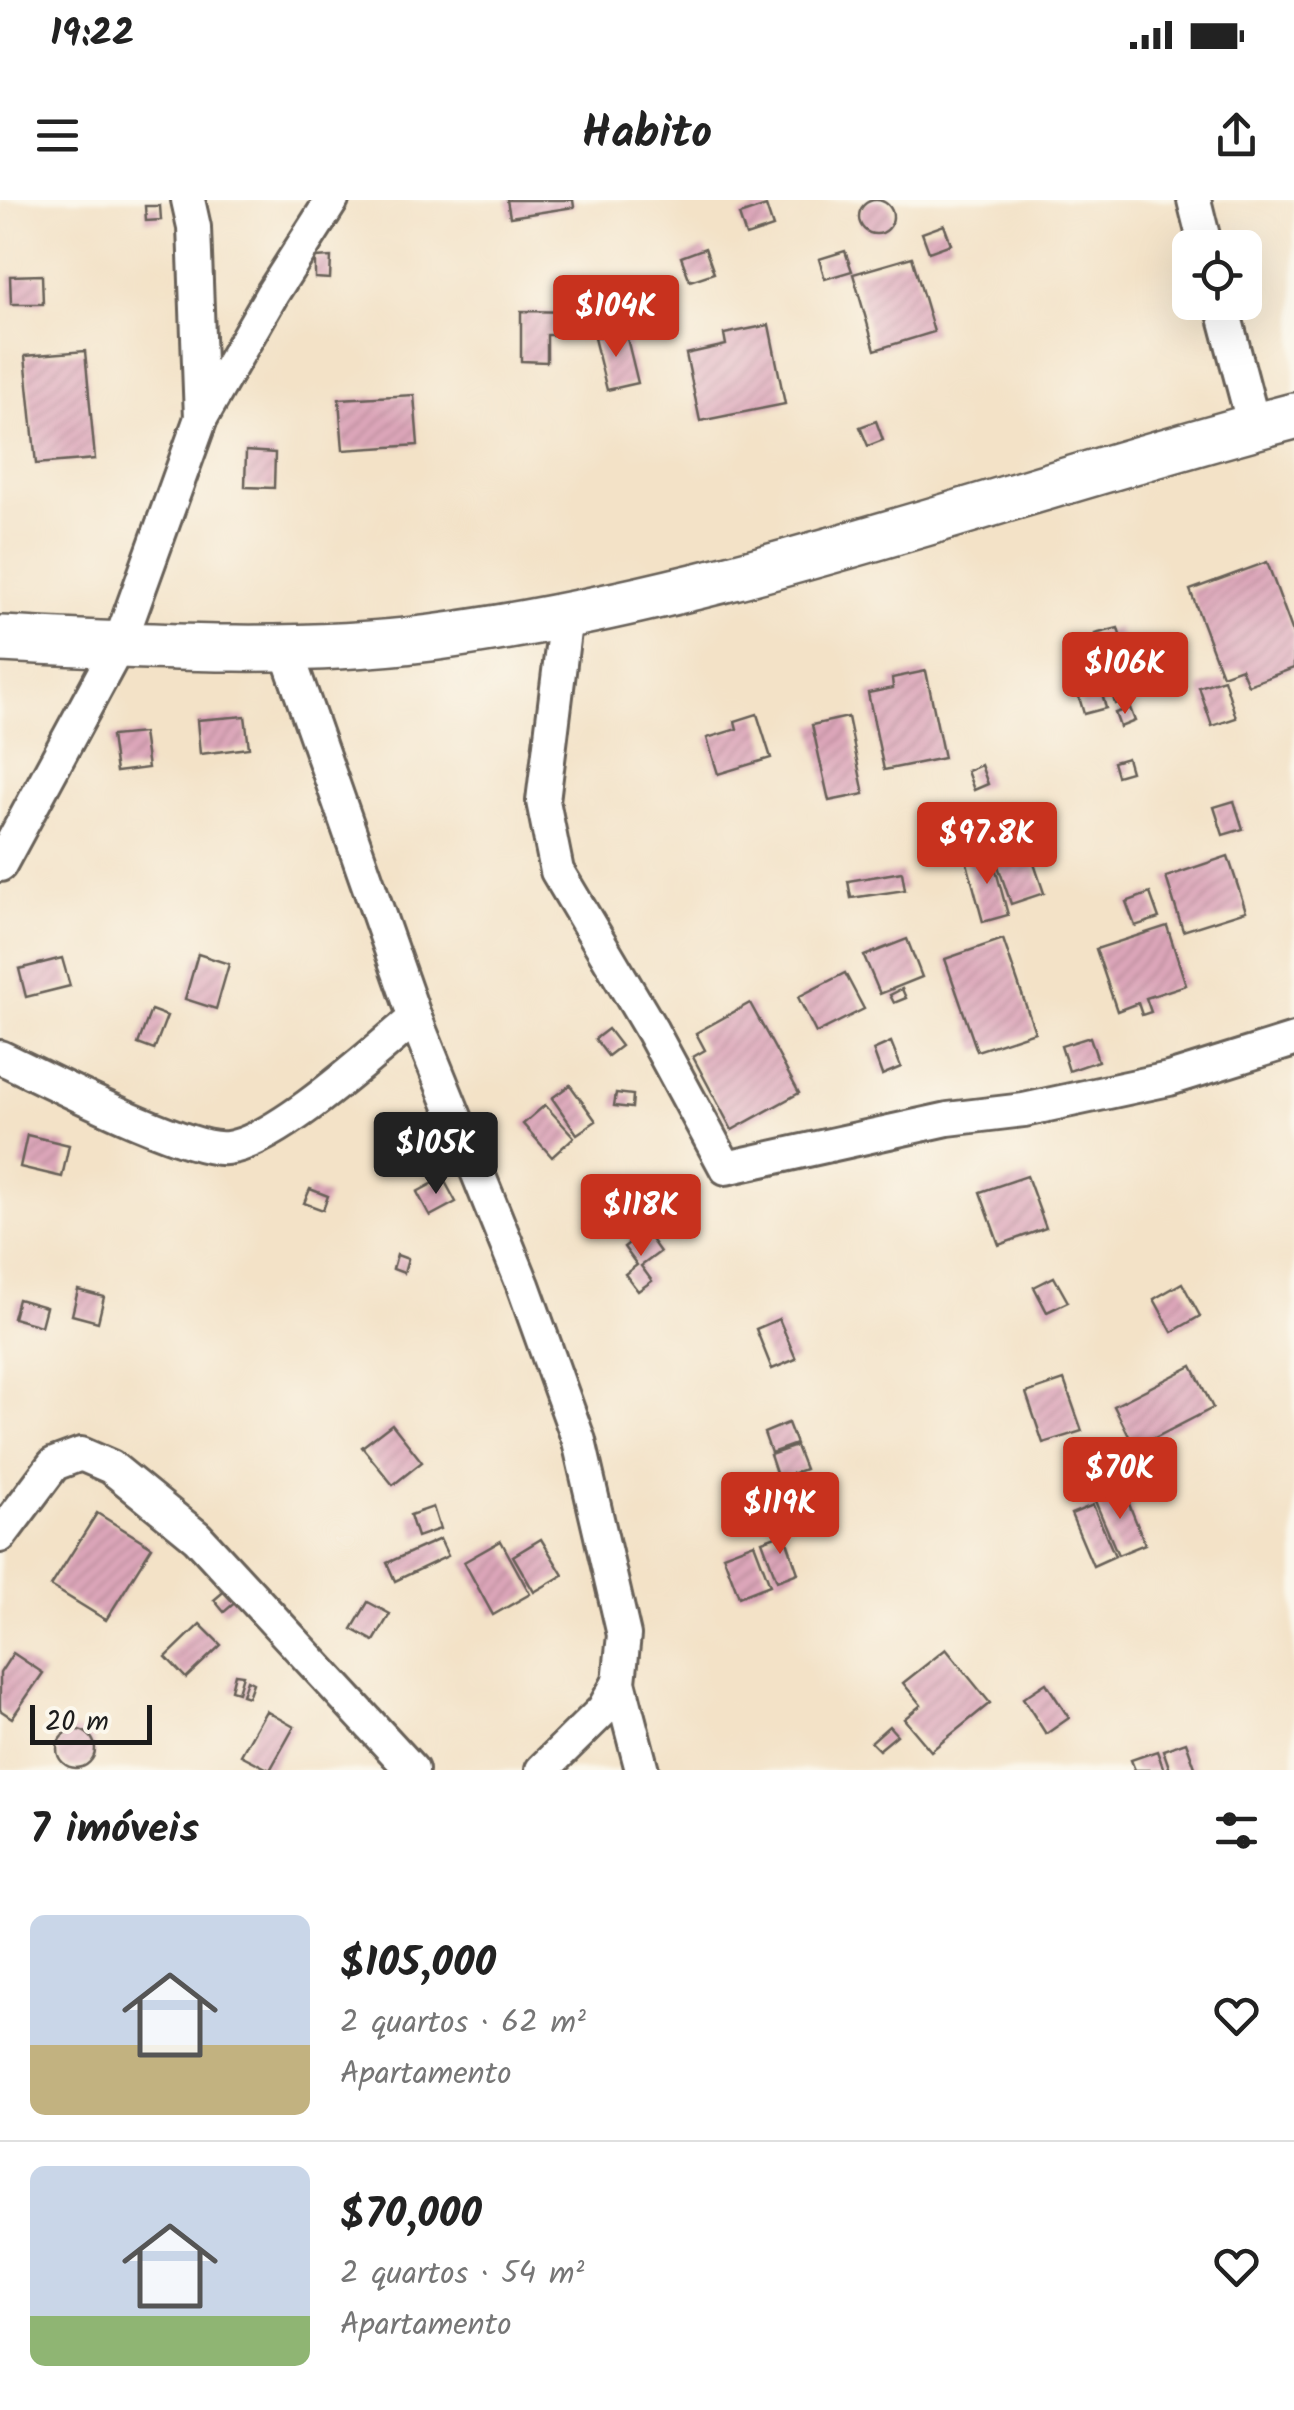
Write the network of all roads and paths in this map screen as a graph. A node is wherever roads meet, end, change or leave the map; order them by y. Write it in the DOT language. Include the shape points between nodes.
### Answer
graph roads {
  1 [pos="188,200"];
  2 [pos="332,200"];
  3 [pos="1194,200"];
  4 [pos="1202,230"];
  5 [pos="1229,320"];
  6 [pos="201,418"];
  7 [pos="1274,421"];
  8 [pos="566,616"];
  9 [pos="0,639"];
  10 [pos="119,645"];
  11 [pos="284,647"];
  12 [pos="0,865"];
  13 [pos="415,1018"];
  14 [pos="1294,1040"];
  15 [pos="0,1057"];
  16 [pos="0,1536"];
  17 [pos="619,1682"];
  18 [pos="412,1770"];
  19 [pos="542,1770"];
  20 [pos="642,1770"];
  1 -- 6 [label="street"];
  2 -- 6 [label="street"];
  3 -- 4 [label="street"];
  5 -- 7 [label="street"];
  6 -- 10 [label="street"];
  7 -- 8 [label="street" via="758,572"];
  8 -- 11 [label="street" via="428,638"];
  8 -- 14 [label="street" via="543,801 557,871 726,1168 1169,1079"];
  9 -- 10 [label="street"];
  10 -- 11 [label="street"];
  10 -- 12 [label="street"];
  11 -- 13 [label="street"];
  13 -- 15 [label="street" via="267,1134 231,1148 171,1136"];
  13 -- 17 [label="street" via="579,1441 624,1635"];
  16 -- 18 [label="street" via="54,1464 81,1454 112,1467 196,1536"];
  17 -- 19 [label="street" via="603,1710"];
  17 -- 20 [label="street"];
}
